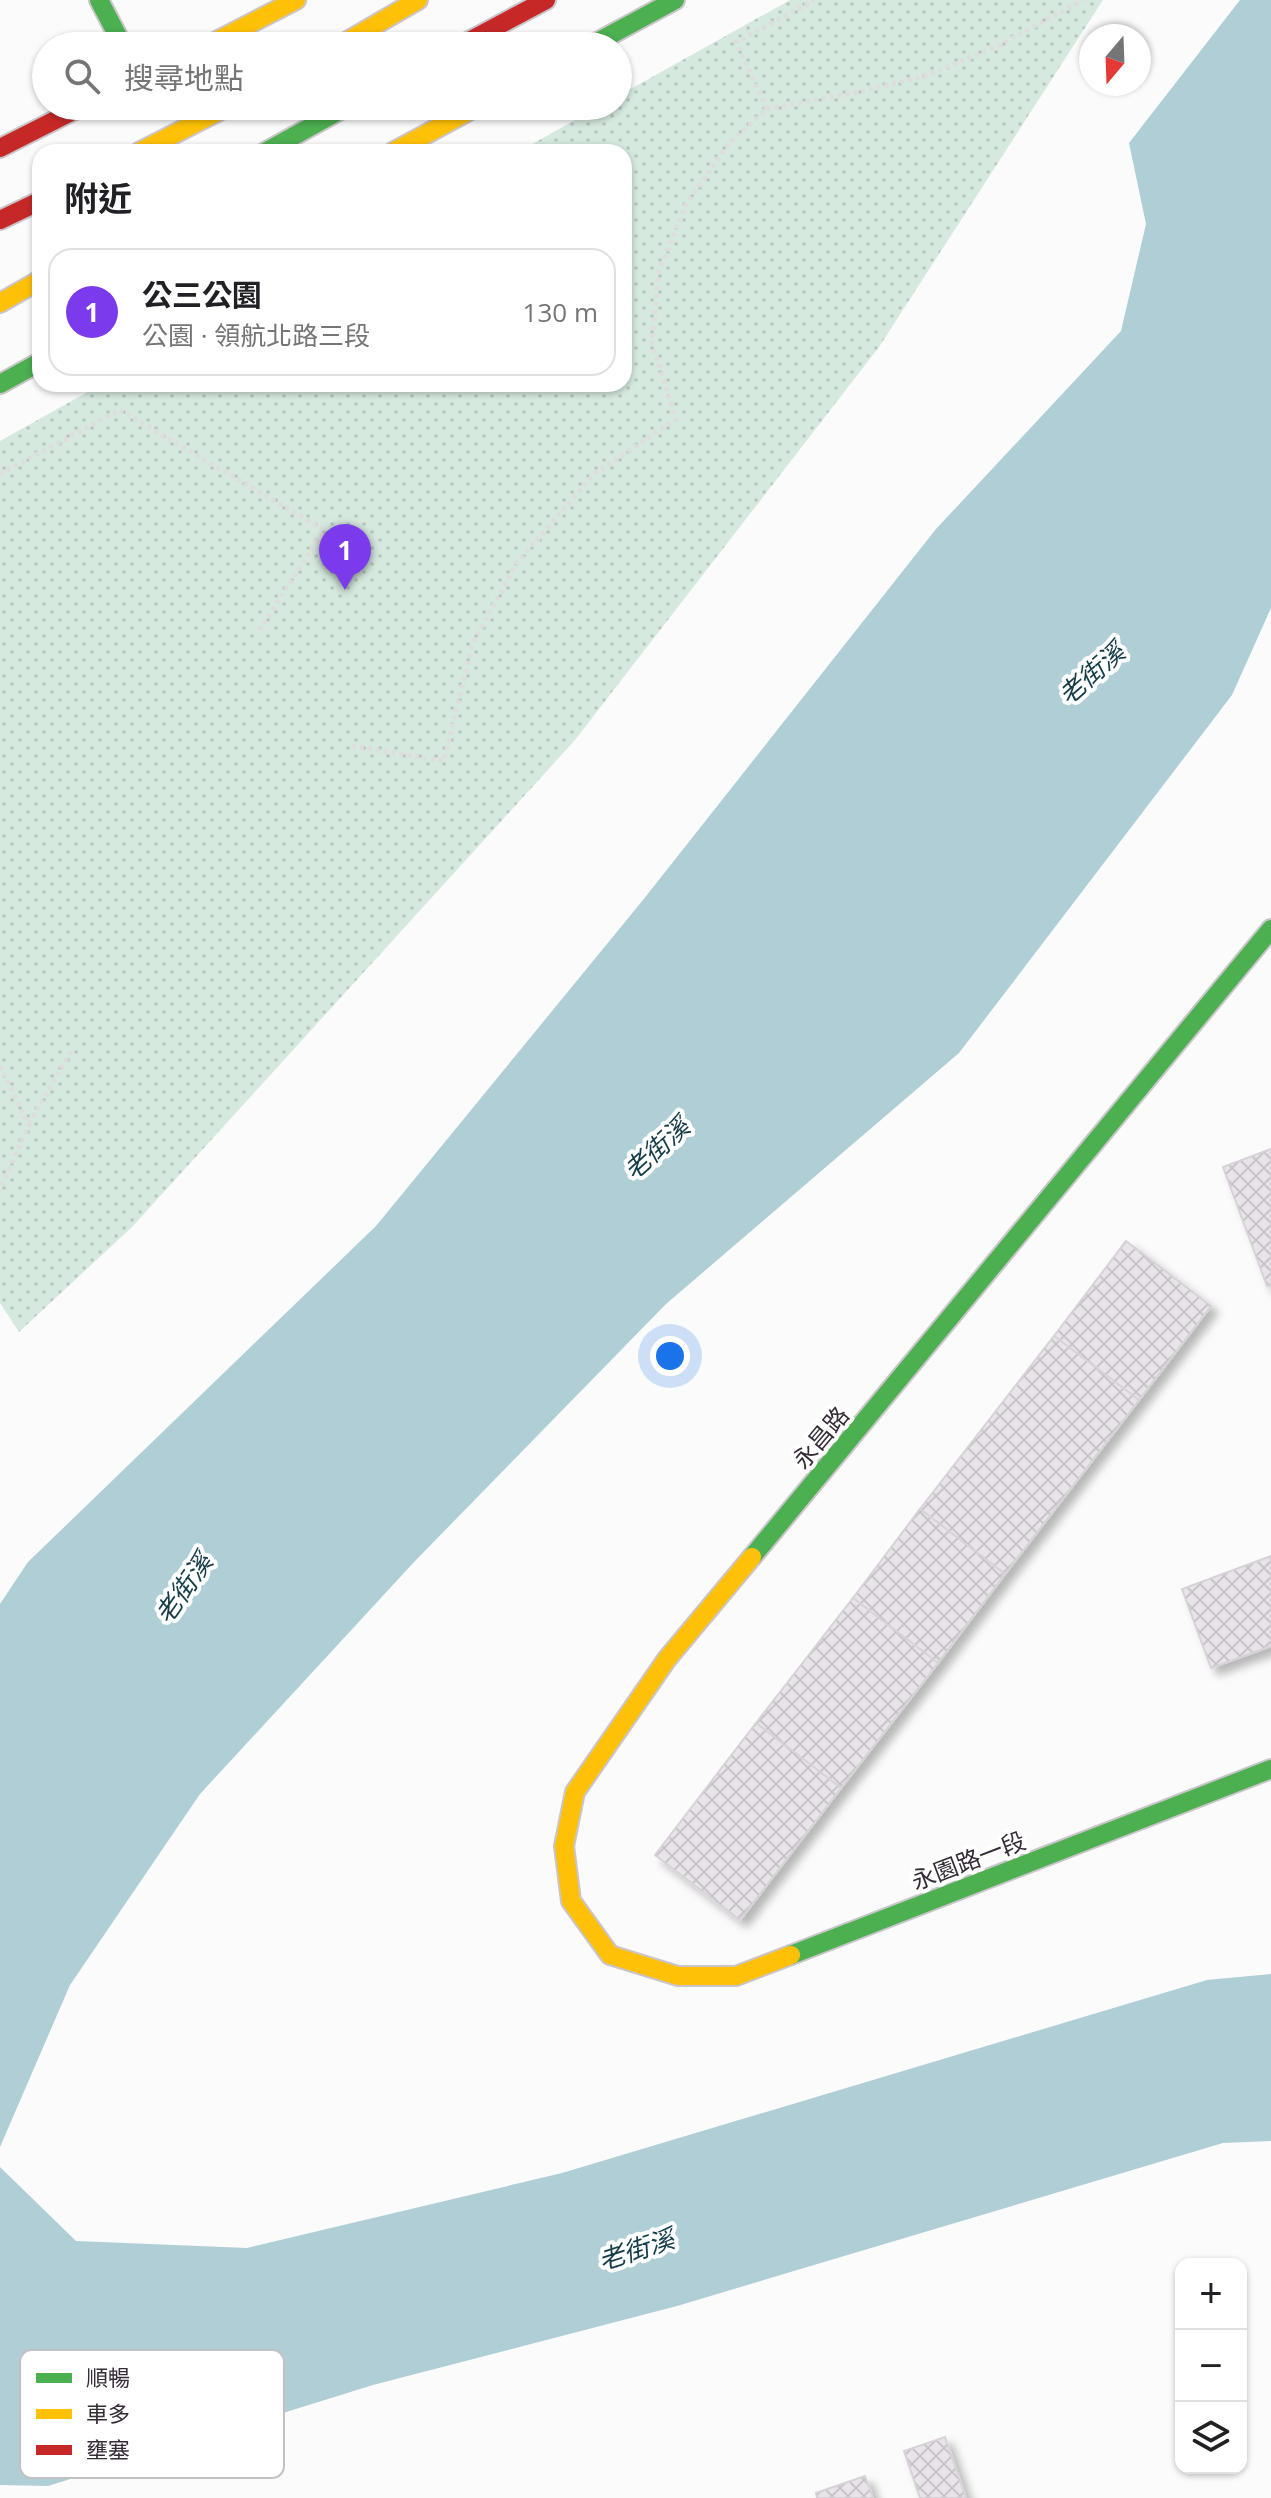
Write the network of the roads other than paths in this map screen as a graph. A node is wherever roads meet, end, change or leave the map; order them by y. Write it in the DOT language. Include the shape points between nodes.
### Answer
graph roads {
  1 [pos="99,0"];
  2 [pos="296,0"];
  3 [pos="418,0"];
  4 [pos="546,0"];
  5 [pos="675,0"];
  6 [pos="116,32"];
  7 [pos="234,32"];
  8 [pos="363,32"];
  9 [pos="486,32"];
  10 [pos="616,32"];
  11 [pos="55,120"];
  12 [pos="158,120"];
  13 [pos="208,120"];
  14 [pos="323,120"];
  15 [pos="452,120"];
  16 [pos="170,144"];
  17 [pos="172,144"];
  18 [pos="280,144"];
  19 [pos="408,144"];
  20 [pos="0,148"];
  21 [pos="32,205"];
  22 [pos="0,220"];
  23 [pos="32,285"];
  24 [pos="0,303"];
  25 [pos="32,366"];
  26 [pos="0,384"];
  27 [pos="1271,929"];
  28 [pos="1271,1769"];
  29 [pos="678,1976"];
  1 -- 6 [label="street"];
  2 -- 7 [label="street"];
  3 -- 8 [label="street"];
  4 -- 9 [label="street"];
  5 -- 10 [label="street"];
  11 -- 20 [label="street"];
  12 -- 16 [label="street"];
  13 -- 17 [label="street"];
  14 -- 18 [label="street"];
  15 -- 19 [label="street"];
  21 -- 22 [label="street"];
  23 -- 24 [label="street"];
  25 -- 26 [label="street"];
  27 -- 29 [label="street, 永昌路" via="667,1659 575,1792 564,1846 571,1901 610,1955"];
  28 -- 29 [label="street, 永園路一段" via="736,1976"];
}
